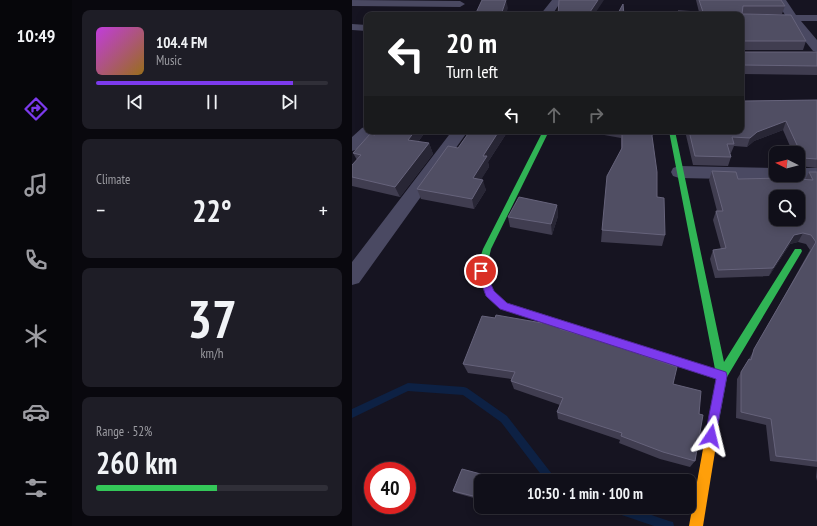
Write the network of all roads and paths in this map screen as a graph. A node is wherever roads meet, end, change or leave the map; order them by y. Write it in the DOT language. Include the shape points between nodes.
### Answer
graph roads {
  1 [pos="557,0"];
  2 [pos="781,0"];
  3 [pos="352,3"];
  4 [pos="460,6"];
  5 [pos="548,12"];
  6 [pos="744,18"];
  7 [pos="817,18"];
  8 [pos="792,19"];
  9 [pos="352,27"];
  10 [pos="364,28"];
  11 [pos="814,53"];
  12 [pos="361,132"];
  13 [pos="458,134"];
  14 [pos="544,134"];
  15 [pos="673,134"];
  16 [pos="352,146"];
  17 [pos="679,172"];
  18 [pos="769,174"];
  19 [pos="805,174"];
  20 [pos="817,174"];
  21 [pos="798,251"];
  22 [pos="352,277"];
  23 [pos="722,376"];
  24 [pos="696,526"];
  1 -- 5 [label="street"];
  2 -- 8 [label="street"];
  3 -- 4 [label="street"];
  6 -- 8 [label="street"];
  7 -- 8 [label="street"];
  8 -- 11 [label="street"];
  9 -- 10 [label="street"];
  12 -- 16 [label="street"];
  13 -- 22 [label="street"];
  14 -- 23 [label="street" via="487,249 481,271 490,294 504,306"];
  15 -- 17 [label="street"];
  17 -- 18 [label="street"];
  17 -- 23 [label="street"];
  19 -- 20 [label="street"];
  21 -- 23 [label="street"];
  23 -- 24 [label="street"];
}
